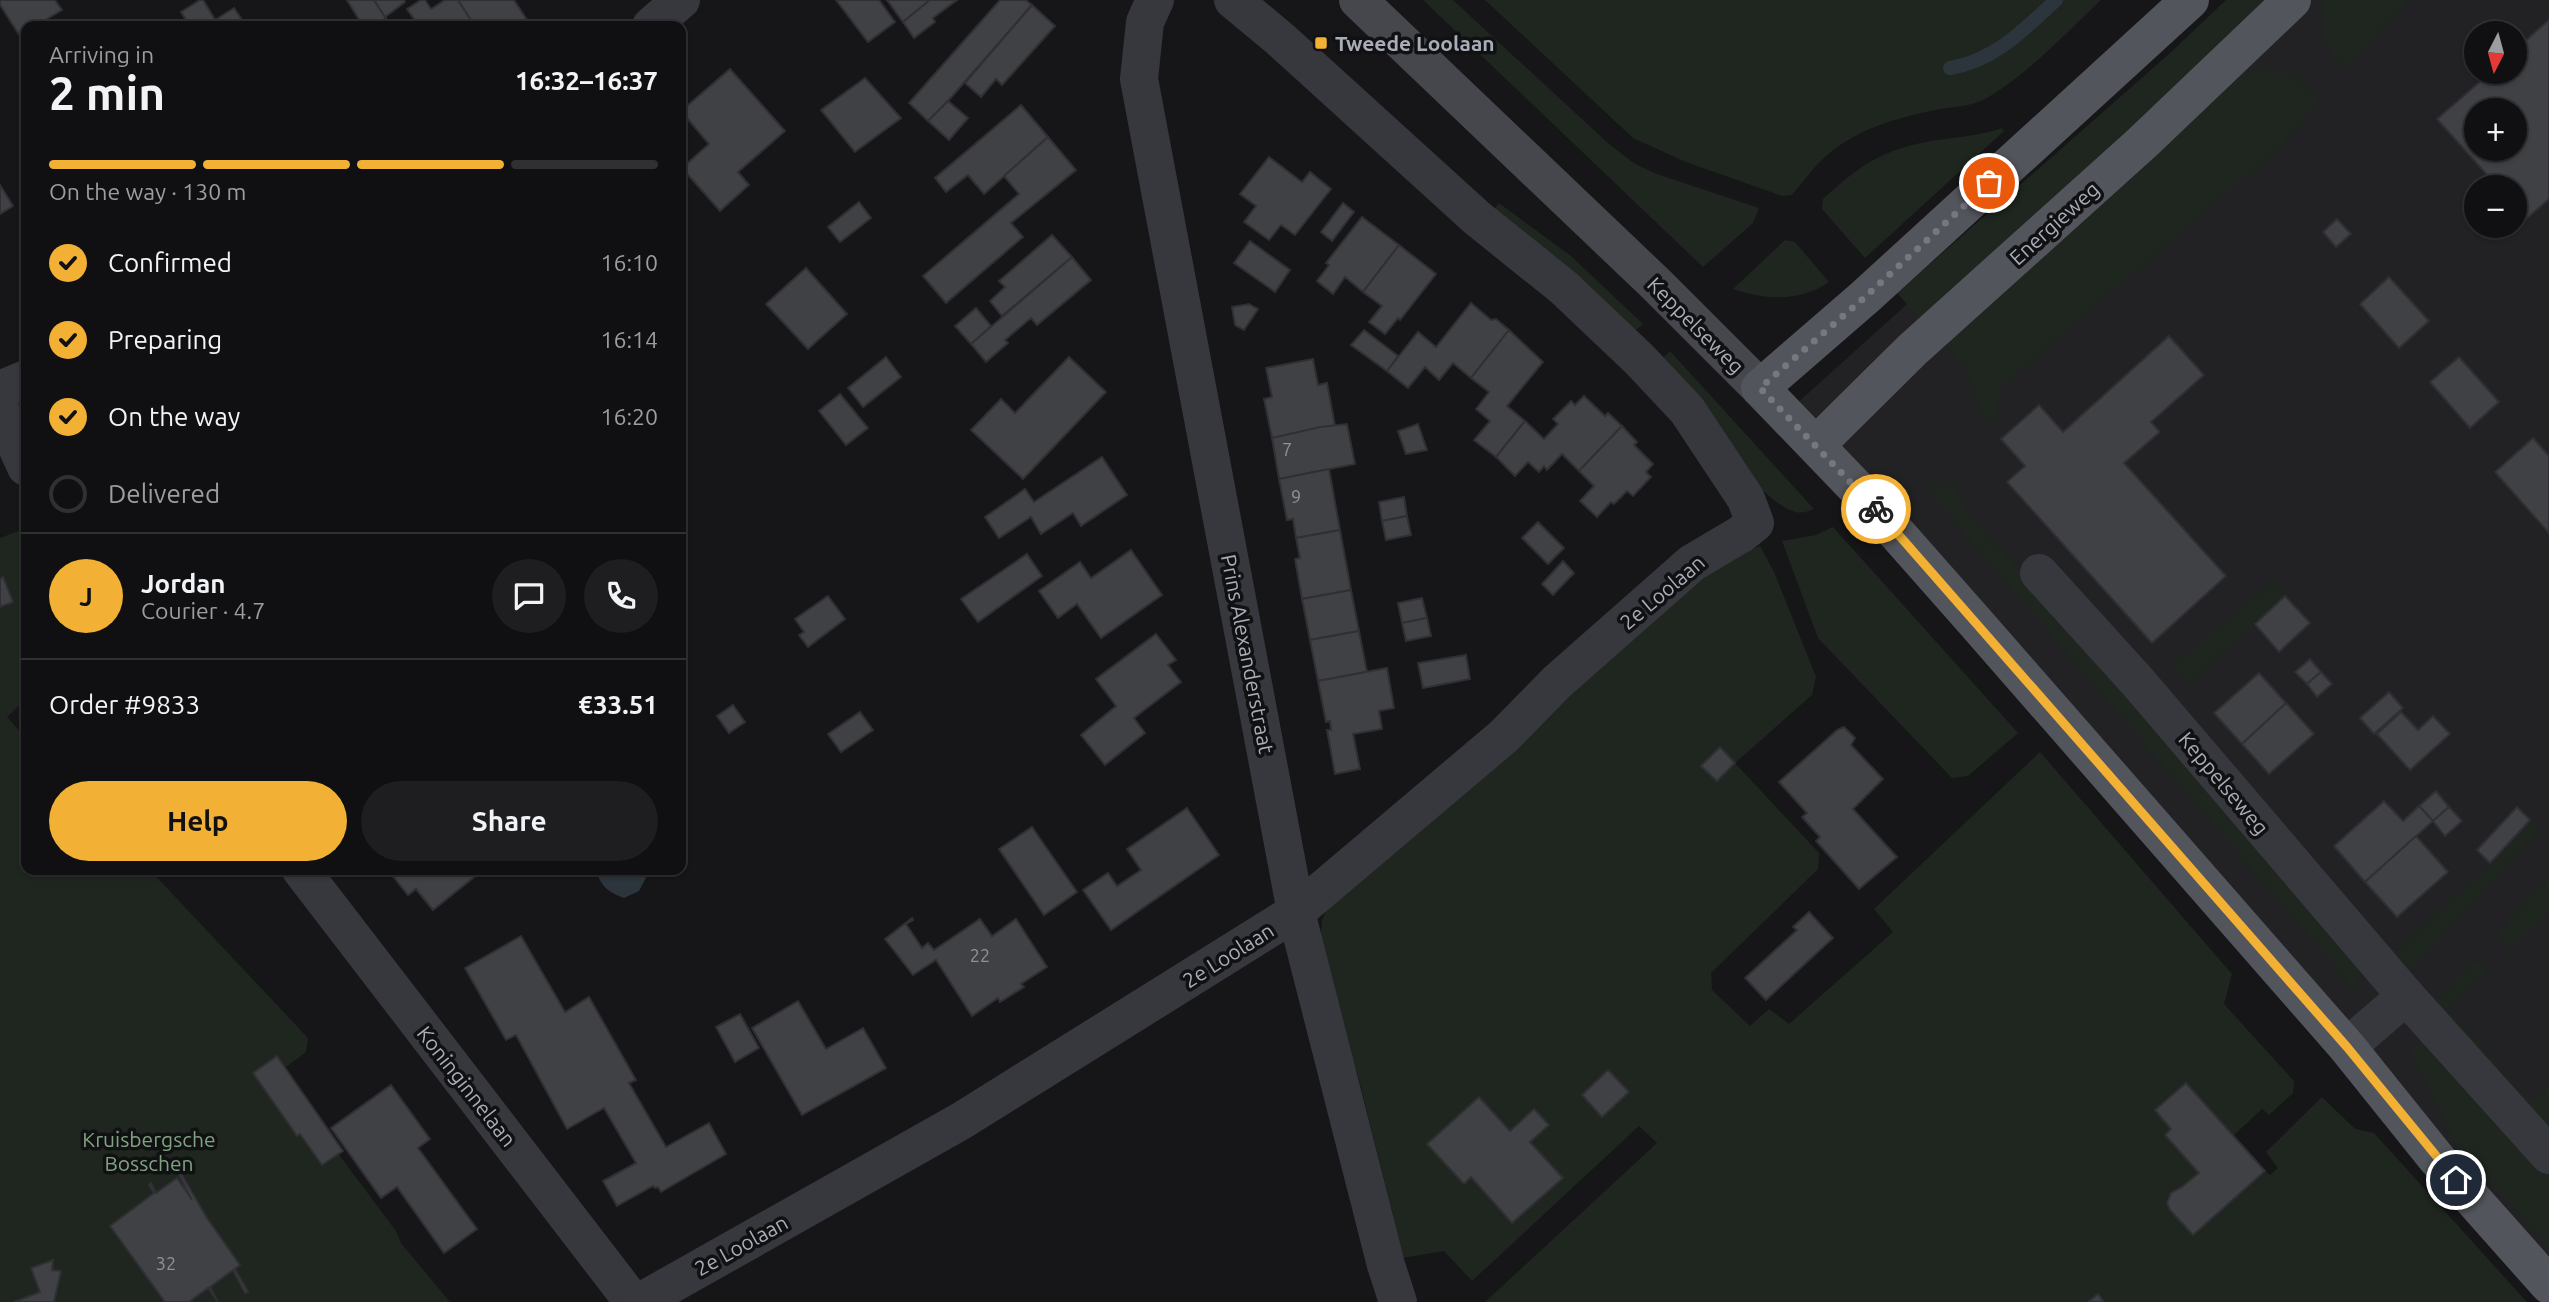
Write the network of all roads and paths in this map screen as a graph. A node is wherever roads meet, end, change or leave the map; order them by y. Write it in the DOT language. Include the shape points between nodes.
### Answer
graph roads {
  1 [pos="681,0"];
  2 [pos="1155,0"];
  3 [pos="1233,0"];
  4 [pos="1359,0"];
  5 [pos="2190,0"];
  6 [pos="2292,0"];
  7 [pos="657,21"];
  8 [pos="21,381"];
  9 [pos="1760,388"];
  10 [pos="0,390"];
  11 [pos="0,409"];
  12 [pos="1816,445"];
  13 [pos="21,456"];
  14 [pos="2039,573"];
  15 [pos="305,875"];
  16 [pos="1296,912"];
  17 [pos="2406,996"];
  18 [pos="2347,1047"];
  19 [pos="2549,1155"];
  20 [pos="2549,1285"];
  21 [pos="633,1302"];
  22 [pos="640,1302"];
  23 [pos="1398,1302"];
  1 -- 7 [label="street"];
  2 -- 16 [label="street, Prins Alexanderstraat" via="1145,22 1139,79"];
  3 -- 16 [label="street, 2e Loolaan" via="1639,359 1687,410 1746,499 1755,523 1692,563 1557,682 1504,736"];
  4 -- 9 [label="main road, Keppelseweg"];
  5 -- 9 [label="main road"];
  6 -- 12 [label="main road, Energieweg" via="2142,143 1912,350"];
  8 -- 10 [label="street"];
  9 -- 12 [label="main road, Keppelseweg"];
  11 -- 13 [label="street"];
  12 -- 18 [label="main road, Keppelseweg"];
  14 -- 17 [label="street, Keppelseweg"];
  15 -- 21 [label="street, Koninginnelaan"];
  16 -- 22 [label="street, 2e Loolaan" via="961,1121"];
  16 -- 23 [label="street, Prins Alexanderstraat"];
  17 -- 18 [label="street"];
  17 -- 19 [label="street, Keppelseweg"];
  18 -- 20 [label="main road, Keppelseweg" via="2437,1160"];
}
